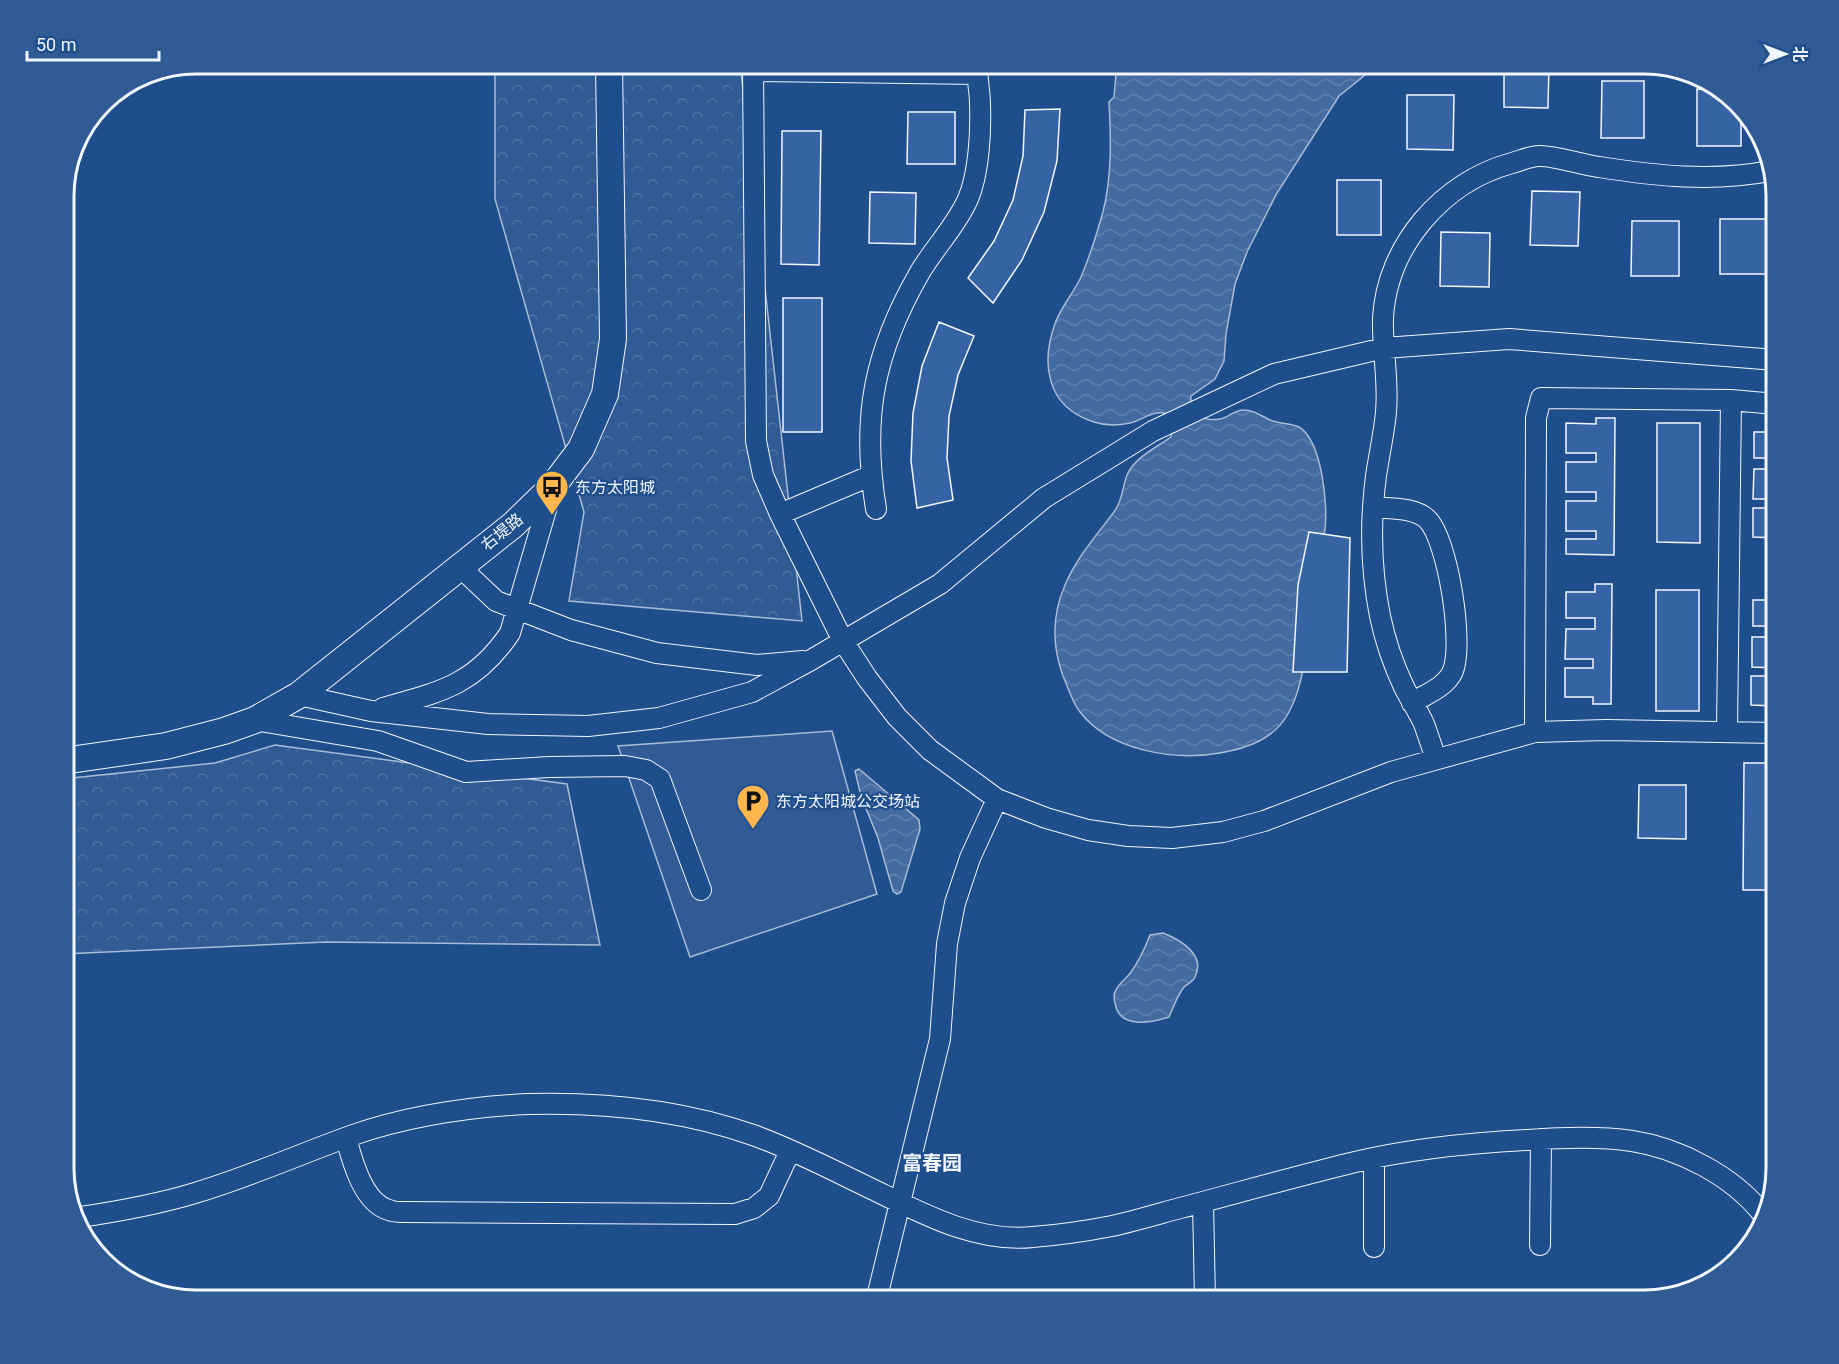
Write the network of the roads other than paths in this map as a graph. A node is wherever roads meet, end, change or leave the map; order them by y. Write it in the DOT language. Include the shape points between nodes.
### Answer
graph roads {
  1 [pos="978,73"];
  2 [pos="609,74"];
  3 [pos="753,74"];
  4 [pos="1763,172"];
  5 [pos="1384,348"];
  6 [pos="1766,359"];
  7 [pos="1731,400"];
  8 [pos="1766,403"];
  9 [pos="870,476"];
  10 [pos="553,486"];
  11 [pos="1374,507"];
  12 [pos="876,509"];
  13 [pos="780,514"];
  14 [pos="459,566"];
  15 [pos="518,609"];
  16 [pos="843,641"];
  17 [pos="811,660"];
  18 [pos="299,694"];
  19 [pos="1412,703"];
  20 [pos="371,711"];
  21 [pos="255,720"];
  22 [pos="1535,732"];
  23 [pos="1727,732"];
  24 [pos="1766,733"];
  25 [pos="74,759"];
  26 [pos="1436,759"];
  27 [pos="998,799"];
  28 [pos="701,890"];
  29 [pos="346,1138"];
  30 [pos="1541,1139"];
  31 [pos="790,1151"];
  32 [pos="1374,1159"];
  33 [pos="1203,1202"];
  34 [pos="901,1204"];
  35 [pos="1759,1209"];
  36 [pos="84,1217"];
  37 [pos="1540,1245"];
  38 [pos="1374,1247"];
  39 [pos="879,1290"];
  40 [pos="1205,1290"];
  1 -- 9 [label="street" via="978,159 969,198 922,270 883,349 873,391"];
  2 -- 10 [label="main road, 右堤路" via="614,339 605,394 581,449"];
  3 -- 13 [label="street" via="756,441 763,475"];
  4 -- 5 [label="street" via="1693,178 1539,156 1498,167 1462,185 1432,210 1407,241 1391,277 1383,318"];
  5 -- 6 [label="street" via="1509,339"];
  5 -- 11 [label="street" via="1387,404"];
  5 -- 16 [label="street" via="1274,374 1153,431 1044,498 940,584"];
  7 -- 8 [label="street"];
  7 -- 22 [label="street" via="1541,398 1536,418"];
  7 -- 23 [label="street"];
  9 -- 12 [label="street"];
  9 -- 13 [label="street"];
  10 -- 14 [label="main road, 右堤路" via="513,525"];
  10 -- 15 [label="street"];
  11 -- 19 [label="street" via="1374,575 1380,616 1390,656"];
  11 -- 19 [label="street" via="1409,510 1426,518 1440,538 1452,591 1456,643 1453,671 1445,683"];
  13 -- 16 [label="street"];
  14 -- 15 [label="street" via="496,601"];
  14 -- 18 [label="main road, 右堤路"];
  15 -- 17 [label="street" via="571,630 657,653 757,665"];
  15 -- 20 [label="street" via="510,633 497,652 473,674 442,691"];
  16 -- 17 [label="street"];
  16 -- 27 [label="street" via="897,717 930,750"];
  17 -- 20 [label="street" via="752,693 659,718 588,726 488,724"];
  18 -- 20 [label="street"];
  18 -- 21 [label="main road, 右堤路"];
  19 -- 26 [label="street"];
  21 -- 25 [label="main road, 右堤路" via="166,746"];
  21 -- 28 [label="street" via="378,741 466,772 613,766 646,770 660,779"];
  22 -- 23 [label="street"];
  22 -- 26 [label="street"];
  23 -- 24 [label="street"];
  26 -- 27 [label="street" via="1391,772 1264,821 1223,832 1172,838 1088,830"];
  27 -- 34 [label="street" via="970,858 956,903 947,944 940,1039"];
  29 -- 31 [label="street" via="412,1119 474,1109 526,1104 592,1105 698,1119"];
  29 -- 31 [label="street" via="356,1173 372,1199 387,1210 403,1212 735,1214 754,1209 769,1196"];
  29 -- 36 [label="street" via="193,1194"];
  30 -- 32 [label="street" via="1428,1149"];
  30 -- 35 [label="street" via="1635,1141 1685,1156 1723,1177"];
  30 -- 37 [label="street"];
  31 -- 34 [label="street"];
  32 -- 33 [label="street"];
  32 -- 38 [label="street"];
  33 -- 34 [label="street" via="1113,1226 1025,1238 984,1235"];
  33 -- 40 [label="street"];
  34 -- 39 [label="street"];
}
